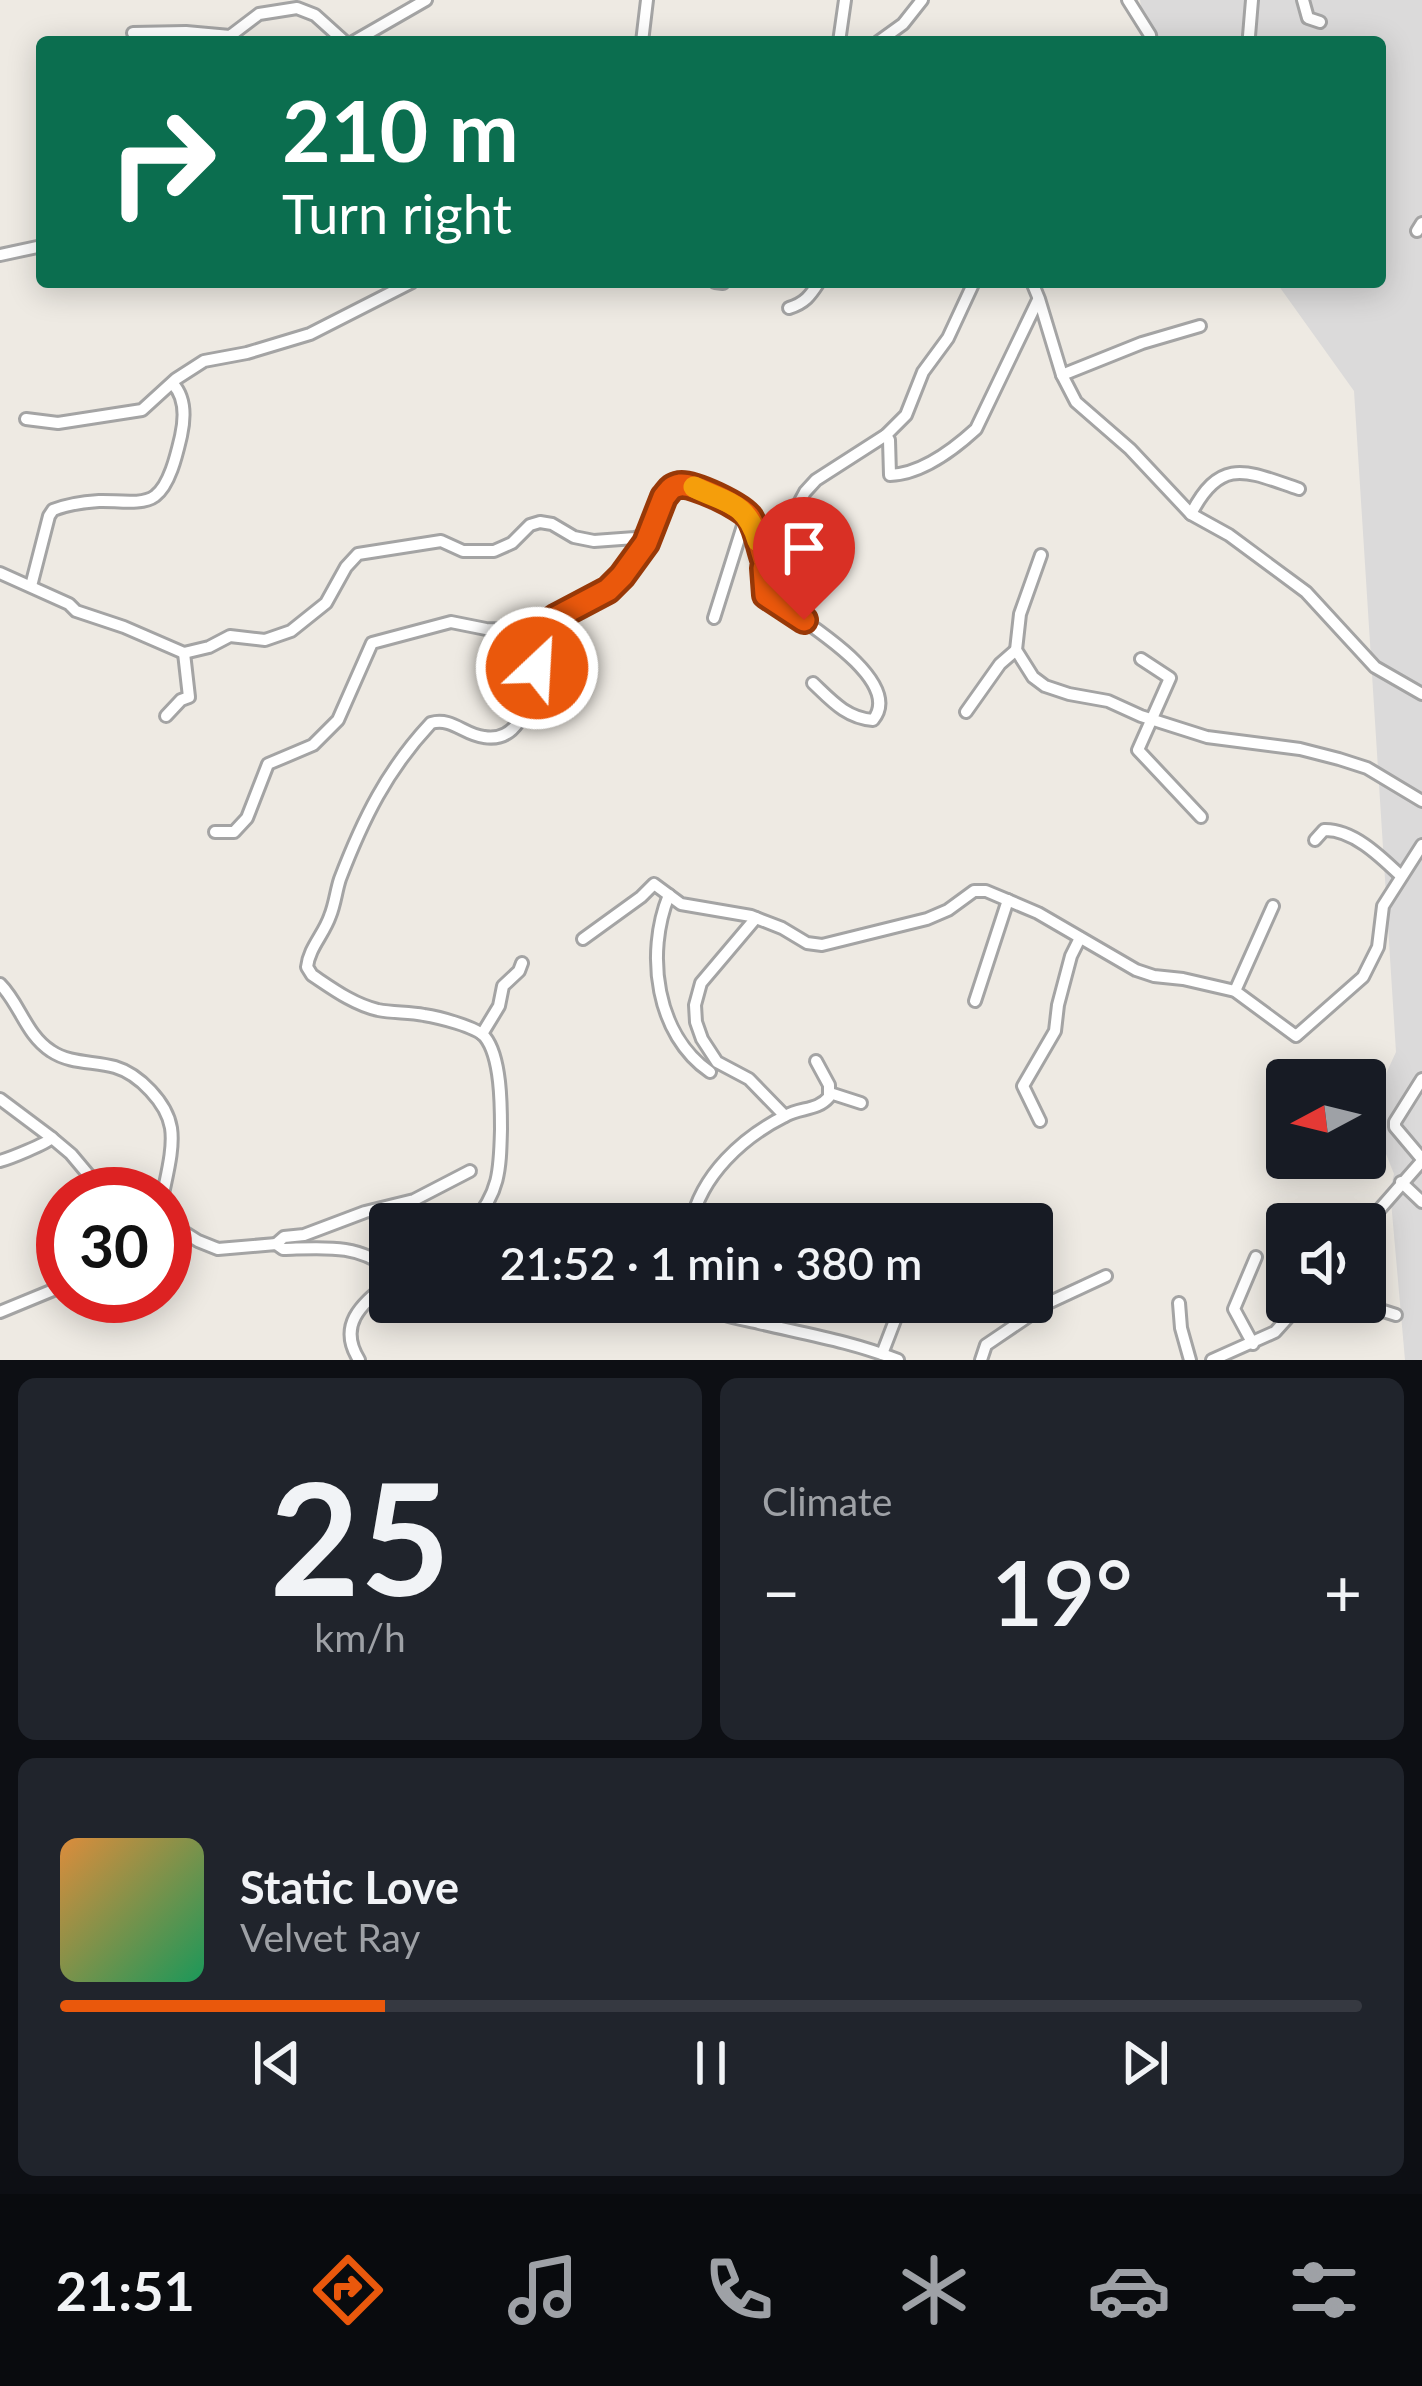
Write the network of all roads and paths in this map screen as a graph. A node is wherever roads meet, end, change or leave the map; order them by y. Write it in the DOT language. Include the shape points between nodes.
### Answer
graph roads {
  1 [pos="425,0"];
  2 [pos="647,0"];
  3 [pos="845,0"];
  4 [pos="922,0"];
  5 [pos="1129,0"];
  6 [pos="1252,0"];
  7 [pos="1303,0"];
  8 [pos="1320,22"];
  9 [pos="133,33"];
  10 [pos="230,36"];
  11 [pos="230,36"];
  12 [pos="341,36"];
  13 [pos="360,36"];
  14 [pos="643,36"];
  15 [pos="840,36"];
  16 [pos="886,36"];
  17 [pos="1150,36"];
  18 [pos="1249,36"];
  19 [pos="36,247"];
  20 [pos="0,255"];
  21 [pos="400,288"];
  22 [pos="816,288"];
  23 [pos="971,288"];
  24 [pos="1035,288"];
  25 [pos="1039,298"];
  26 [pos="789,308"];
  27 [pos="1200,326"];
  28 [pos="1062,375"];
  29 [pos="173,384"];
  30 [pos="26,419"];
  31 [pos="886,435"];
  32 [pos="1299,490"];
  33 [pos="747,513"];
  34 [pos="1191,514"];
  35 [pos="651,533"];
  36 [pos="1041,555"];
  37 [pos="766,565"];
  38 [pos="0,573"];
  39 [pos="31,586"];
  40 [pos="555,618"];
  41 [pos="714,618"];
  42 [pos="1016,650"];
  43 [pos="184,653"];
  44 [pos="1141,658"];
  45 [pos="813,683"];
  46 [pos="1422,694"];
  47 [pos="966,712"];
  48 [pos="166,716"];
  49 [pos="1152,719"];
  50 [pos="1422,801"];
  51 [pos="1202,817"];
  52 [pos="215,832"];
  53 [pos="1315,840"];
  54 [pos="1422,845"];
  55 [pos="1401,876"];
  56 [pos="669,895"];
  57 [pos="1008,900"];
  58 [pos="1273,906"];
  59 [pos="756,918"];
  60 [pos="1080,938"];
  61 [pos="584,939"];
  62 [pos="522,963"];
  63 [pos="2,988"];
  64 [pos="1235,991"];
  65 [pos="975,1000"];
  66 [pos="482,1034"];
  67 [pos="816,1061"];
  68 [pos="710,1072"];
  69 [pos="1422,1079"];
  70 [pos="830,1093"];
  71 [pos="0,1100"];
  72 [pos="861,1103"];
  73 [pos="785,1116"];
  74 [pos="1040,1120"];
  75 [pos="52,1138"];
  76 [pos="1422,1160"];
  77 [pos="0,1161"];
  78 [pos="82,1167"];
  79 [pos="167,1167"];
  80 [pos="470,1171"];
  81 [pos="1402,1182"];
  82 [pos="1422,1202"];
  83 [pos="489,1203"];
  84 [pos="697,1203"];
  85 [pos="1384,1203"];
  86 [pos="192,1237"];
  87 [pos="276,1244"];
  88 [pos="369,1257"];
  89 [pos="1256,1258"];
  90 [pos="1106,1276"];
  91 [pos="36,1297"];
  92 [pos="369,1298"];
  93 [pos="1179,1303"];
  94 [pos="0,1312"];
  95 [pos="1386,1312"];
  96 [pos="1396,1315"];
  97 [pos="756,1323"];
  98 [pos="894,1323"];
  99 [pos="1283,1323"];
  100 [pos="1252,1344"];
  101 [pos="882,1354"];
  102 [pos="359,1360"];
  103 [pos="898,1360"];
  104 [pos="981,1360"];
  105 [pos="1190,1360"];
  106 [pos="1214,1360"];
  1 -- 13 [label="street"];
  2 -- 14 [label="street"];
  3 -- 15 [label="street"];
  4 -- 16 [label="street"];
  5 -- 17 [label="street"];
  6 -- 18 [label="street"];
  7 -- 8 [label="street" via="1308,18"];
  9 -- 11 [label="street"];
  10 -- 12 [label="street" via="259,14 297,8"];
  19 -- 20 [label="street"];
  21 -- 29 [label="street" via="310,334 204,361"];
  22 -- 26 [label="street"];
  23 -- 31 [label="street" via="906,416"];
  24 -- 25 [label="street"];
  25 -- 28 [label="street"];
  25 -- 31 [label="street" via="976,429 960,444 890,476"];
  27 -- 28 [label="street"];
  28 -- 34 [label="street" via="1076,402"];
  29 -- 30 [label="street" via="142,410 58,423"];
  29 -- 39 [label="street" via="184,419 160,490 150,499 53,510"];
  31 -- 37 [label="street" via="816,480"];
  32 -- 34 [label="street" via="1245,471 1220,477"];
  33 -- 35 [label="street" via="681,485 664,497"];
  33 -- 37 [label="street"];
  33 -- 41 [label="street"];
  34 -- 46 [label="street" via="1306,592 1375,668"];
  35 -- 40 [label="street" via="608,590"];
  35 -- 43 [label="street" via="594,541 540,522 494,551 441,541 358,554 326,603 291,631 265,640 230,636"];
  36 -- 42 [label="street"];
  37 -- 45 [label="street" via="766,595 857,663 876,691 878,715 861,719"];
  38 -- 39 [label="street"];
  39 -- 43 [label="street"];
  40 -- 52 [label="street" via="514,630 451,622 372,643 338,720 313,745 268,764 247,818 234,832"];
  40 -- 66 [label="street" via="527,707 512,728 484,738 436,721 393,770 370,805 307,962 312,975 362,1005"];
  42 -- 47 [label="street"];
  42 -- 49 [label="street" via="1045,686"];
  43 -- 48 [label="street" via="189,697"];
  44 -- 49 [label="street" via="1170,678"];
  49 -- 50 [label="street" via="1207,737 1339,759"];
  49 -- 51 [label="street" via="1138,750"];
  53 -- 55 [label="street" via="1340,830"];
  54 -- 55 [label="street"];
  55 -- 64 [label="street" via="1383,906 1363,977 1304,1033 1289,1034"];
  56 -- 59 [label="street"];
  56 -- 61 [label="street" via="653,884"];
  56 -- 68 [label="street" via="658,954 663,1004 682,1047"];
  57 -- 59 [label="street" via="974,891 928,920 822,945"];
  57 -- 60 [label="street"];
  57 -- 65 [label="street"];
  58 -- 64 [label="street"];
  59 -- 73 [label="street" via="701,983 696,1022 717,1062 749,1079"];
  60 -- 64 [label="street" via="1136,970"];
  60 -- 74 [label="street" via="1055,1031 1023,1086"];
  62 -- 66 [label="street"];
  63 -- 79 [label="street" via="52,1052 123,1070 149,1089 172,1126"];
  66 -- 83 [label="street" via="499,1085 500,1156"];
  67 -- 70 [label="street"];
  69 -- 76 [label="street" via="1395,1122"];
  70 -- 72 [label="street"];
  70 -- 73 [label="street" via="822,1105"];
  71 -- 75 [label="street"];
  73 -- 84 [label="street" via="727,1160"];
  75 -- 77 [label="street"];
  75 -- 78 [label="street"];
  76 -- 81 [label="street"];
  80 -- 87 [label="street" via="414,1200"];
  81 -- 82 [label="street"];
  81 -- 85 [label="street"];
  86 -- 87 [label="street" via="218,1249"];
  87 -- 88 [label="street"];
  89 -- 100 [label="street" via="1234,1309"];
  90 -- 104 [label="street" via="1048,1303 986,1345"];
  91 -- 94 [label="street"];
  92 -- 102 [label="street" via="350,1341"];
  93 -- 105 [label="street"];
  95 -- 96 [label="street"];
  97 -- 101 [label="street"];
  98 -- 101 [label="street"];
  99 -- 100 [label="street"];
  100 -- 106 [label="street"];
  101 -- 103 [label="street"];
}
